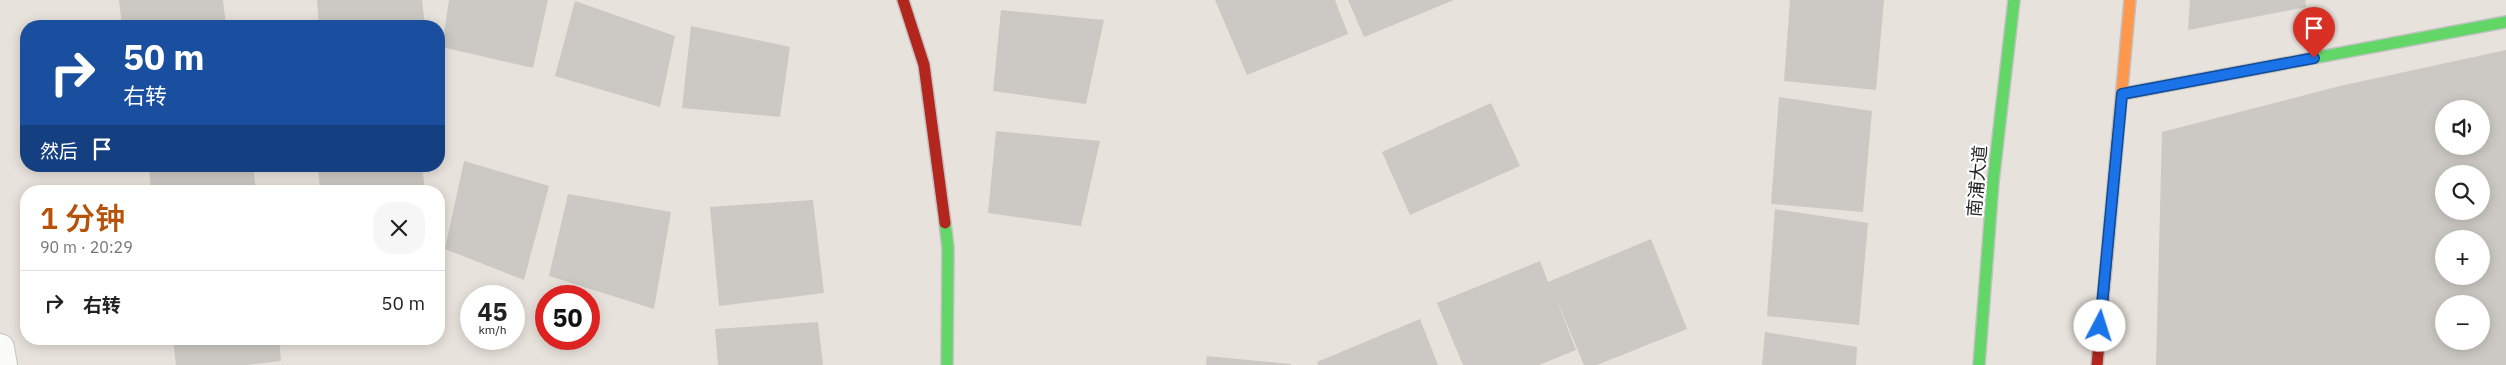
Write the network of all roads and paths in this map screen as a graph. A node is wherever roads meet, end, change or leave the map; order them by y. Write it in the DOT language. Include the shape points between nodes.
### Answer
graph roads {
  1 [pos="903,0"];
  2 [pos="2014,0"];
  3 [pos="2130,0"];
  4 [pos="2506,22"];
  5 [pos="2122,94"];
  6 [pos="0,348"];
  7 [pos="3,365"];
  8 [pos="947,365"];
  9 [pos="1979,365"];
  10 [pos="2097,365"];
  1 -- 8 [label="street" via="924,65 948,248"];
  2 -- 9 [label="street, 南浦大道" via="1993,182"];
  3 -- 5 [label="street"];
  4 -- 5 [label="street"];
  5 -- 10 [label="street"];
  6 -- 7 [label="street"];
}
